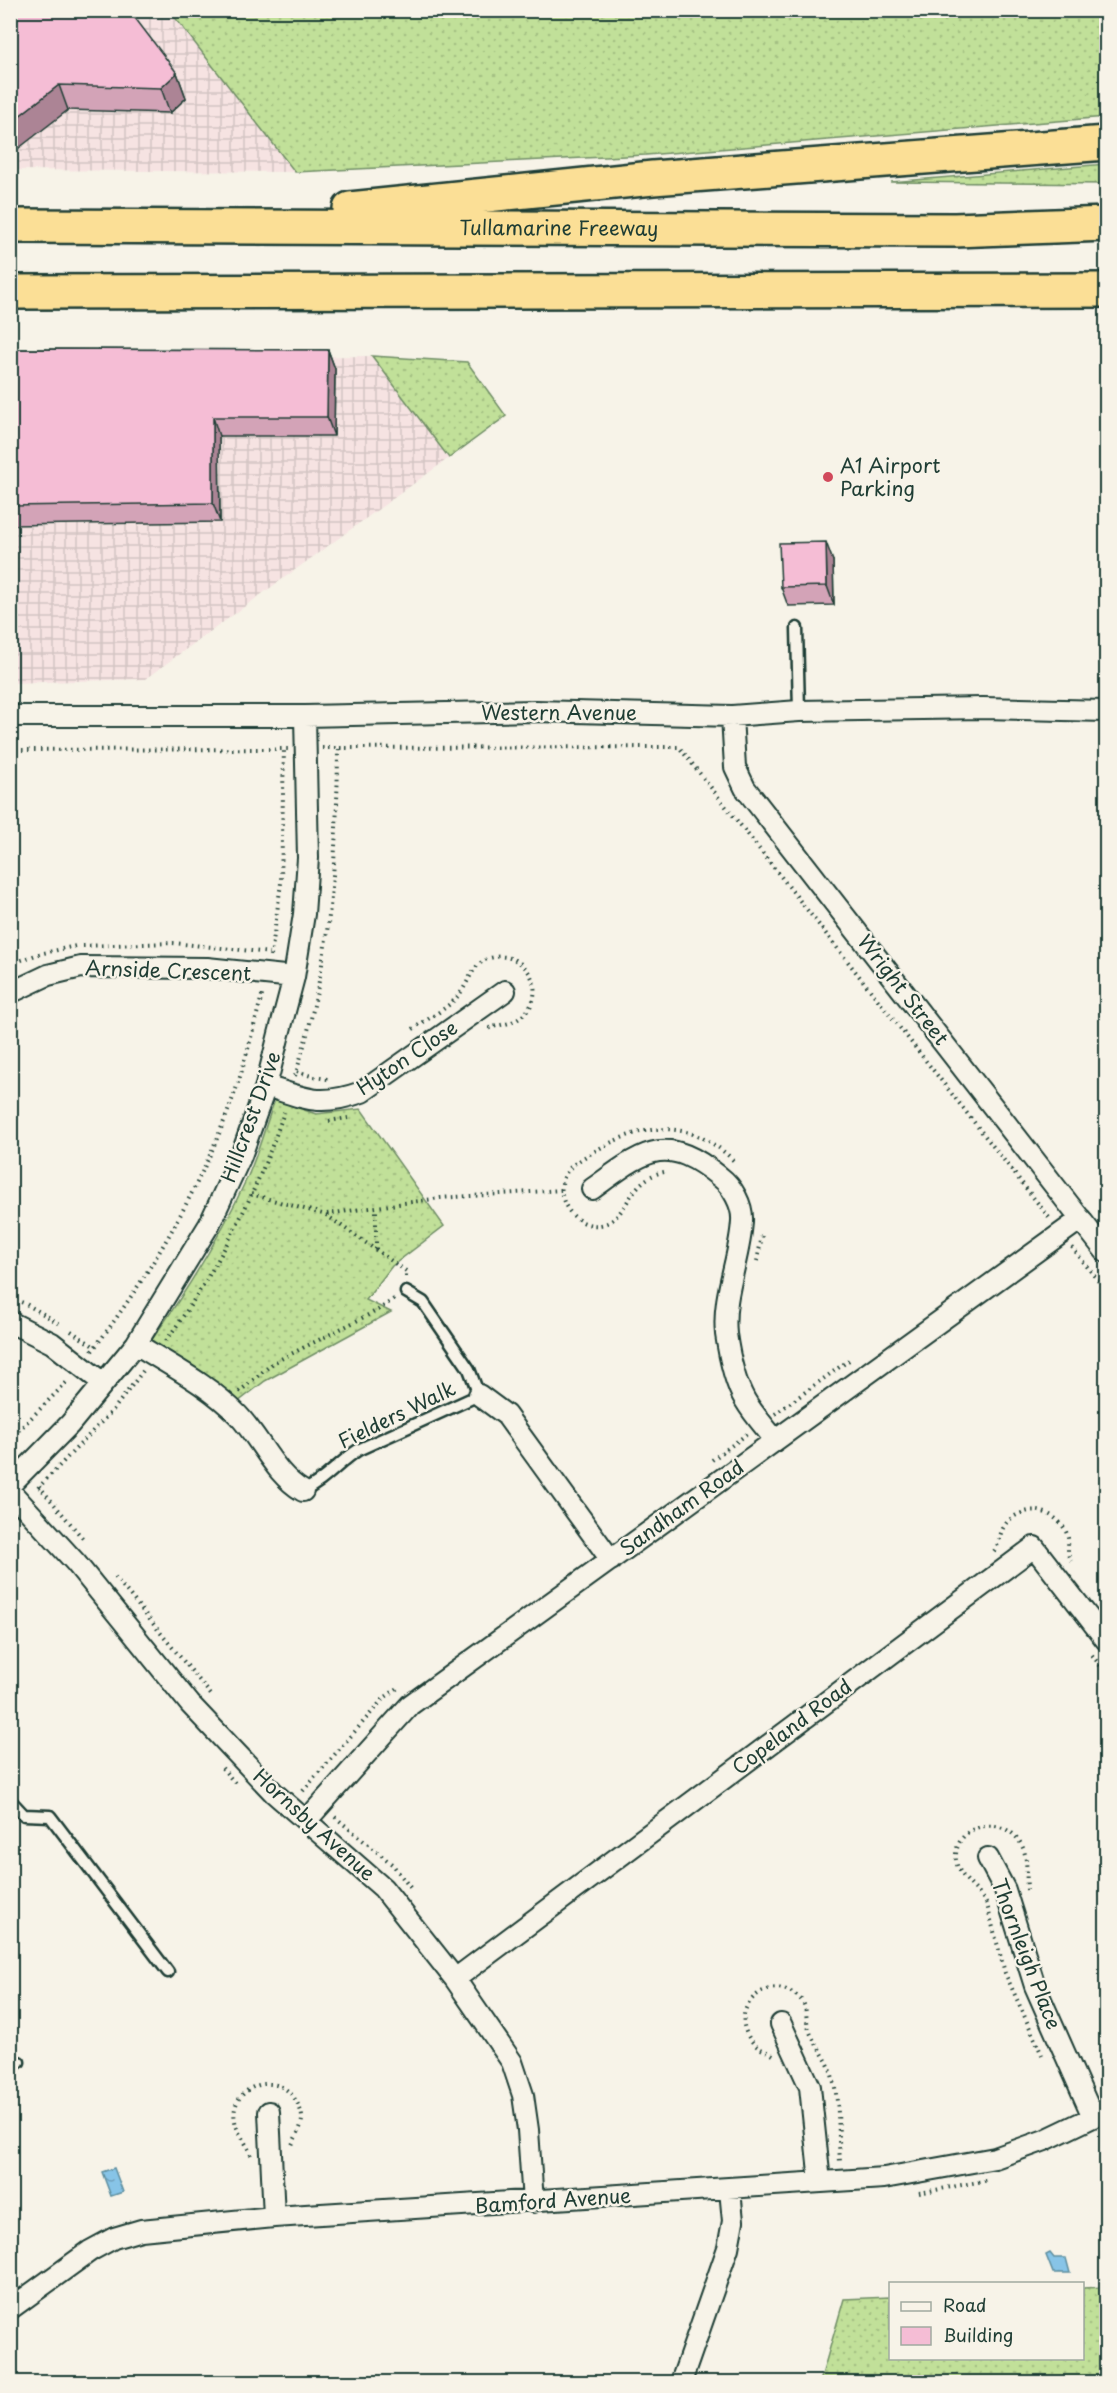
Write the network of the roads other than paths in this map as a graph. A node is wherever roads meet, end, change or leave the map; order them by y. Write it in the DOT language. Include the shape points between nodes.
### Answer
graph roads {
  1 [pos="1107,143"];
  2 [pos="1107,224"];
  3 [pos="10,226"];
  4 [pos="187,226"];
  5 [pos="1107,290"];
  6 [pos="10,292"];
  7 [pos="797,628"];
  8 [pos="799,711"];
  9 [pos="1107,711"];
  10 [pos="10,716"];
  11 [pos="305,716"];
  12 [pos="732,716"];
  13 [pos="294,977"];
  14 [pos="505,991"];
  15 [pos="10,993"];
  16 [pos="266,1086"];
  17 [pos="592,1190"];
  18 [pos="1081,1219"];
  19 [pos="1107,1252"];
  20 [pos="406,1292"];
  21 [pos="10,1322"];
  22 [pos="136,1344"];
  23 [pos="103,1383"];
  24 [pos="479,1395"];
  25 [pos="775,1440"];
  26 [pos="10,1485"];
  27 [pos="10,1491"];
  28 [pos="303,1491"];
  29 [pos="611,1560"];
  30 [pos="1107,1640"];
  31 [pos="10,1800"];
  32 [pos="306,1821"];
  33 [pos="988,1858"];
  34 [pos="168,1972"];
  35 [pos="455,1979"];
  36 [pos="781,2024"];
  37 [pos="268,2112"];
  38 [pos="1100,2112"];
  39 [pos="820,2182"];
  40 [pos="730,2190"];
  41 [pos="533,2202"];
  42 [pos="274,2217"];
  43 [pos="10,2308"];
  44 [pos="681,2382"];
  1 -- 4 [label="highway" via="653,178"];
  2 -- 4 [label="highway, Tullamarine Freeway" via="955,230"];
  3 -- 4 [label="highway, Tullamarine Freeway"];
  5 -- 6 [label="highway"];
  7 -- 8 [label="lane"];
  8 -- 9 [label="street, Western Avenue"];
  8 -- 12 [label="street, Western Avenue"];
  10 -- 11 [label="street, Western Avenue"];
  11 -- 12 [label="street, Western Avenue" via="536,711"];
  11 -- 13 [label="street, Hillcrest Drive" via="308,858"];
  12 -- 18 [label="street, Wright Street" via="735,767 745,788"];
  13 -- 15 [label="street, Arnside Crescent" via="207,968 81,967 48,975"];
  13 -- 16 [label="street, Hillcrest Drive"];
  14 -- 16 [label="street, Hyton Close" via="362,1092 338,1100 312,1100"];
  16 -- 22 [label="street, Hillcrest Drive" via="241,1156 209,1226"];
  17 -- 25 [label="street" via="634,1159 668,1150 700,1160 726,1182 738,1199 742,1219 725,1309 726,1334 745,1400"];
  18 -- 19 [label="street, Wright Street"];
  18 -- 25 [label="street, Sandham Road"];
  20 -- 24 [label="lane" via="423,1302 469,1369"];
  21 -- 23 [label="street" via="52,1343"];
  22 -- 23 [label="street, Hillcrest Drive"];
  22 -- 28 [label="street" via="225,1403 290,1483"];
  23 -- 26 [label="street, Hillcrest Drive" via="70,1424"];
  24 -- 28 [label="lane, Fielders Walk" via="358,1450"];
  24 -- 29 [label="street" via="506,1415"];
  25 -- 29 [label="street, Sandham Road"];
  27 -- 32 [label="street, Hornsby Avenue" via="76,1563 190,1704 274,1793"];
  29 -- 32 [label="street, Sandham Road" via="410,1705"];
  30 -- 35 [label="street, Copeland Road" via="1034,1547"];
  31 -- 34 [label="lane" via="24,1815 50,1816"];
  32 -- 35 [label="street, Hornsby Avenue" via="383,1888"];
  33 -- 38 [label="street, Thornleigh Place" via="1005,1890 1035,1986"];
  35 -- 41 [label="street, Hornsby Avenue" via="512,2062 523,2095"];
  36 -- 39 [label="street" via="810,2087"];
  37 -- 42 [label="street"];
  38 -- 39 [label="street, Bamford Avenue" via="1045,2140 995,2158 884,2178"];
  39 -- 40 [label="street, Bamford Avenue"];
  40 -- 41 [label="street, Bamford Avenue"];
  40 -- 44 [label="street" via="733,2221 728,2248"];
  41 -- 42 [label="street, Bamford Avenue"];
  42 -- 43 [label="street, Bamford Avenue" via="141,2230 114,2238"];
}
